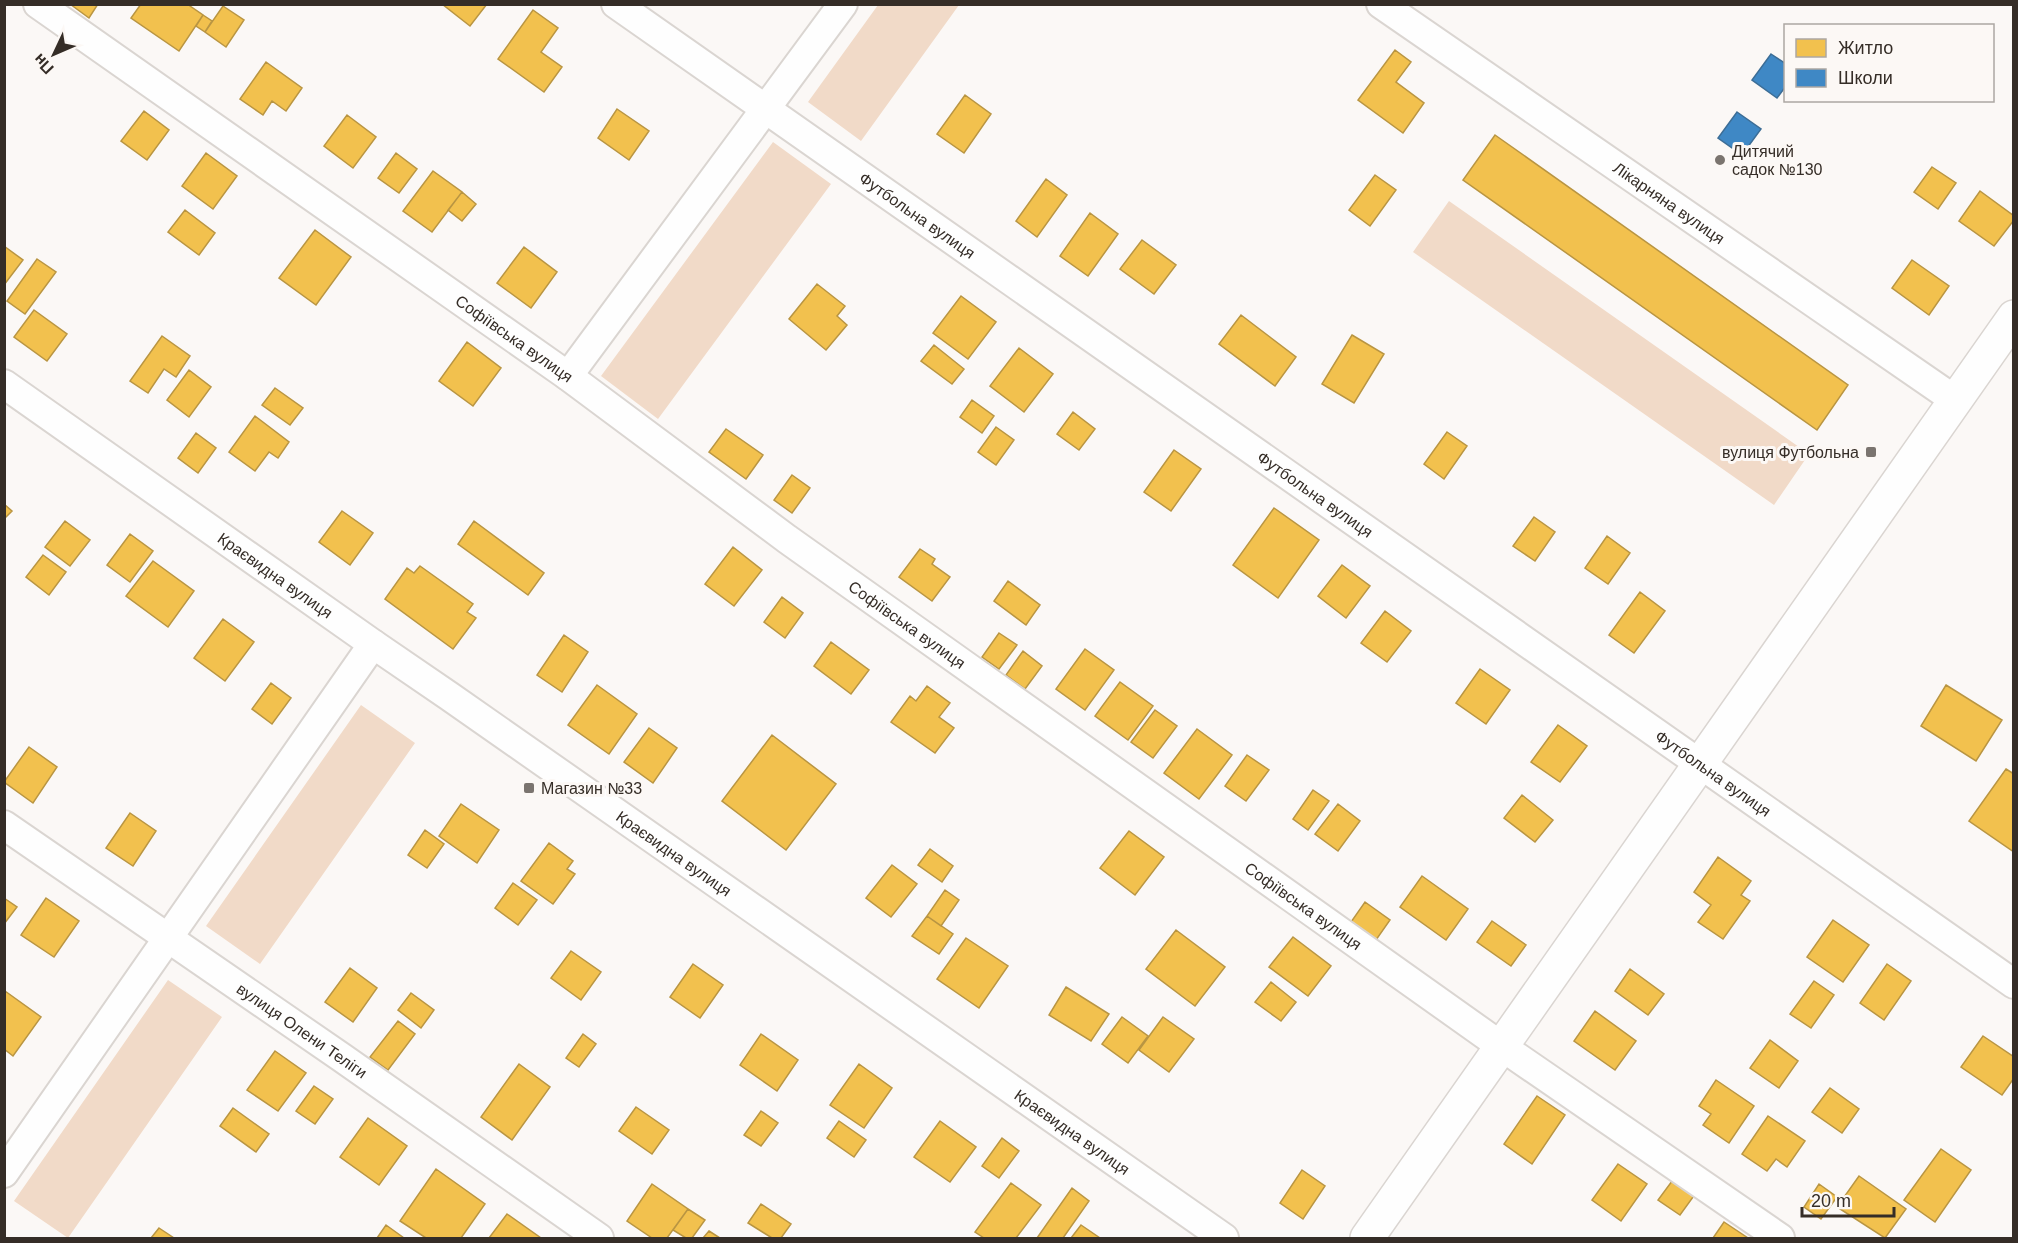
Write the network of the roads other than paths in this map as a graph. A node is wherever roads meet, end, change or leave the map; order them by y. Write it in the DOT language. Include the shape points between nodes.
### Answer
graph roads {
  1 [pos="38,4"];
  2 [pos="616,4"];
  3 [pos="843,4"];
  4 [pos="1381,4"];
  5 [pos="766,111"];
  6 [pos="2013,317"];
  7 [pos="568,375"];
  8 [pos="4,384"];
  9 [pos="1955,400"];
  10 [pos="373,644"];
  11 [pos="1698,764"];
  12 [pos="4,825"];
  13 [pos="169,938"];
  14 [pos="2013,984"];
  15 [pos="1501,1046"];
  16 [pos="4,1173"];
  17 [pos="598,1239"];
  18 [pos="1224,1239"];
  19 [pos="1367,1239"];
  20 [pos="1780,1239"];
  1 -- 7 [label="street, Софіївська вулиця"];
  2 -- 5 [label="street, Футбольна вулиця"];
  3 -- 5 [label="street"];
  4 -- 9 [label="street, Лікарняна вулиця"];
  5 -- 7 [label="street"];
  5 -- 11 [label="street, Футбольна вулиця"];
  6 -- 9 [label="street"];
  7 -- 15 [label="street, Софіївська вулиця" via="787,539"];
  8 -- 10 [label="street, Краєвидна вулиця"];
  9 -- 11 [label="street"];
  10 -- 13 [label="street"];
  10 -- 18 [label="street, Краєвидна вулиця"];
  11 -- 14 [label="street, Футбольна вулиця"];
  11 -- 15 [label="street"];
  12 -- 13 [label="street, вулиця Олени Теліги"];
  13 -- 16 [label="street"];
  13 -- 17 [label="street, вулиця Олени Теліги"];
  15 -- 19 [label="street"];
  15 -- 20 [label="street, Софіївська вулиця"];
}
